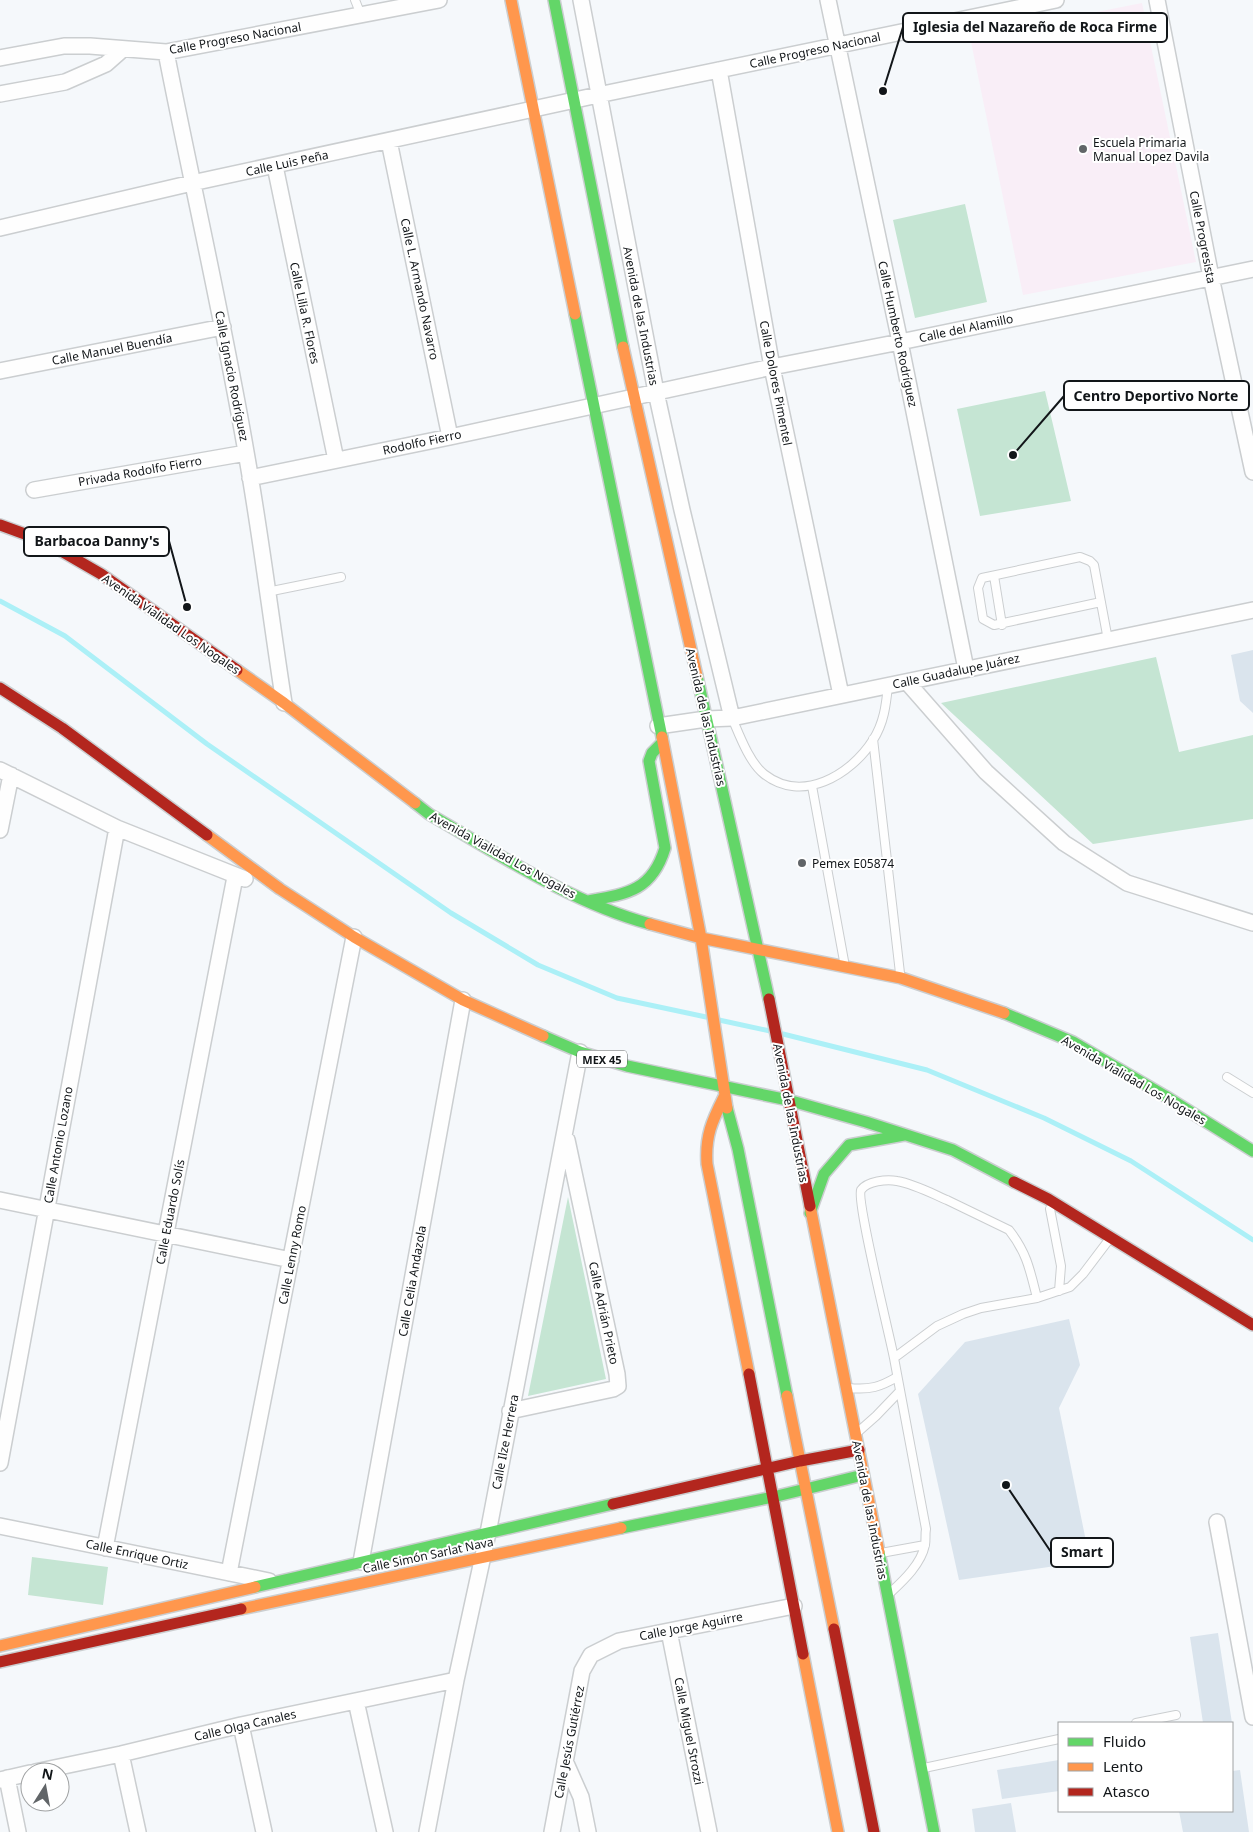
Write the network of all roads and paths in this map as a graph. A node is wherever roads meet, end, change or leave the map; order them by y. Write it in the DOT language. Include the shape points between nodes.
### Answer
graph roads {
  1 [pos="354,0"];
  2 [pos="439,0"];
  3 [pos="511,0"];
  4 [pos="554,0"];
  5 [pos="581,0"];
  6 [pos="828,0"];
  7 [pos="1056,0"];
  8 [pos="1157,0"];
  9 [pos="361,15"];
  10 [pos="838,46"];
  11 [pos="123,49"];
  12 [pos="166,52"];
  13 [pos="0,58"];
  14 [pos="719,70"];
  15 [pos="0,94"];
  16 [pos="598,95"];
  17 [pos="574,100"];
  18 [pos="534,109"];
  19 [pos="389,141"];
  20 [pos="274,166"];
  21 [pos="192,183"];
  22 [pos="0,228"];
  23 [pos="1253,269"];
  24 [pos="1211,278"];
  25 [pos="223,327"];
  26 [pos="900,342"];
  27 [pos="772,367"];
  28 [pos="0,370"];
  29 [pos="656,392"];
  30 [pos="633,396"];
  31 [pos="594,406"];
  32 [pos="450,437"];
  33 [pos="246,453"];
  34 [pos="336,460"];
  35 [pos="1253,472"];
  36 [pos="250,478"];
  37 [pos="34,490"];
  38 [pos="0,524"];
  39 [pos="994,576"];
  40 [pos="341,577"];
  41 [pos="267,592"];
  42 [pos="1101,602"];
  43 [pos="1253,610"];
  44 [pos="1002,625"];
  45 [pos="1108,640"];
  46 [pos="966,670"];
  47 [pos="907,682"];
  48 [pos="888,686"];
  49 [pos="0,688"];
  50 [pos="841,695"];
  51 [pos="284,703"];
  52 [pos="732,718"];
  53 [pos="706,719"];
  54 [pos="658,726"];
  55 [pos="873,739"];
  56 [pos="662,743"];
  57 [pos="5,773"];
  58 [pos="812,786"];
  59 [pos="117,828"];
  60 [pos="0,830"];
  61 [pos="235,877"];
  62 [pos="280,889"];
  63 [pos="586,901"];
  64 [pos="1253,923"];
  65 [pos="354,937"];
  66 [pos="701,938"];
  67 [pos="759,949"];
  68 [pos="844,966"];
  69 [pos="901,978"];
  70 [pos="463,1000"];
  71 [pos="580,1052"];
  72 [pos="1227,1077"];
  73 [pos="723,1092"];
  74 [pos="1253,1092"];
  75 [pos="788,1100"];
  76 [pos="566,1133"];
  77 [pos="906,1135"];
  78 [pos="1253,1151"];
  79 [pos="0,1200"];
  80 [pos="1048,1200"];
  81 [pos="46,1210"];
  82 [pos="810,1213"];
  83 [pos="166,1234"];
  84 [pos="1110,1238"];
  85 [pos="291,1260"];
  86 [pos="1059,1291"];
  87 [pos="1037,1298"];
  88 [pos="1253,1325"];
  89 [pos="894,1358"];
  90 [pos="897,1377"];
  91 [pos="846,1388"];
  92 [pos="900,1391"];
  93 [pos="510,1411"];
  94 [pos="856,1434"];
  95 [pos="859,1450"];
  96 [pos="800,1461"];
  97 [pos="0,1463"];
  98 [pos="767,1469"];
  99 [pos="863,1475"];
  100 [pos="807,1489"];
  101 [pos="773,1497"];
  102 [pos="1217,1522"];
  103 [pos="0,1526"];
  104 [pos="488,1533"];
  105 [pos="925,1545"];
  106 [pos="105,1548"];
  107 [pos="879,1554"];
  108 [pos="481,1557"];
  109 [pos="361,1562"];
  110 [pos="229,1573"];
  111 [pos="275,1583"];
  112 [pos="887,1596"];
  113 [pos="794,1606"];
  114 [pos="669,1631"];
  115 [pos="1246,1644"];
  116 [pos="0,1646"];
  117 [pos="592,1655"];
  118 [pos="0,1662"];
  119 [pos="456,1680"];
  120 [pos="356,1701"];
  121 [pos="1176,1715"];
  122 [pos="1253,1716"];
  123 [pos="1141,1722"];
  124 [pos="241,1724"];
  125 [pos="1058,1739"];
  126 [pos="121,1754"];
  127 [pos="565,1761"];
  128 [pos="70,1765"];
  129 [pos="922,1768"];
  130 [pos="20,1775"];
  131 [pos="3,1779"];
  132 [pos="18,1832"];
  133 [pos="138,1832"];
  134 [pos="264,1832"];
  135 [pos="386,1832"];
  136 [pos="427,1832"];
  137 [pos="552,1832"];
  138 [pos="588,1832"];
  139 [pos="709,1832"];
  140 [pos="838,1832"];
  141 [pos="874,1832"];
  142 [pos="934,1832"];
  1 -- 9 [label="lane"];
  2 -- 9 [label="street, Calle Progreso Nacional"];
  3 -- 18 [label="main road"];
  4 -- 17 [label="main road, Avenida de las Industrias"];
  5 -- 16 [label="street, Avenida de las Industrias"];
  6 -- 10 [label="street, Calle Humberto Rodríguez"];
  7 -- 10 [label="street, Calle Progreso Nacional"];
  8 -- 24 [label="street, Calle Progresista"];
  9 -- 12 [label="street, Calle Progreso Nacional"];
  10 -- 14 [label="street, Calle Progreso Nacional"];
  10 -- 26 [label="street, Calle Humberto Rodríguez"];
  11 -- 12 [label="street, Calle Progreso Nacional"];
  11 -- 13 [label="street, Calle Progreso Nacional" via="64,46"];
  11 -- 15 [label="street" via="106,64 65,82"];
  12 -- 21 [label="street, Calle Ignacio Rodríguez"];
  14 -- 16 [label="street, Calle Progreso Nacional"];
  14 -- 27 [label="street, Calle Dolores Pimentel"];
  16 -- 17 [label="street, Calle Progreso Nacional"];
  16 -- 29 [label="street, Avenida de las Industrias"];
  17 -- 18 [label="street, Calle Luis Peña"];
  17 -- 30 [label="main road, Avenida de las Industrias"];
  18 -- 19 [label="street, Calle Luis Peña"];
  18 -- 31 [label="main road"];
  19 -- 20 [label="street, Calle Luis Peña"];
  19 -- 32 [label="street, Calle L. Armando Navarro"];
  20 -- 21 [label="street, Calle Luis Peña"];
  20 -- 34 [label="street, Calle Lilia R. Flores"];
  21 -- 22 [label="street, Calle Luis Peña"];
  21 -- 25 [label="street, Calle Ignacio Rodríguez"];
  23 -- 24 [label="street, Calle del Alamillo"];
  24 -- 26 [label="street, Calle del Alamillo"];
  24 -- 35 [label="street, Calle Progresista"];
  25 -- 28 [label="street, Calle Manuel Buendía"];
  25 -- 33 [label="street, Calle Ignacio Rodríguez"];
  26 -- 27 [label="street, Calle del Alamillo"];
  26 -- 46 [label="street, Calle Humberto Rodríguez"];
  27 -- 29 [label="street, Calle del Alamillo"];
  27 -- 50 [label="street, Calle Dolores Pimentel"];
  29 -- 30 [label="street, Calle del Alamillo"];
  29 -- 52 [label="street, Avenida de las Industrias"];
  30 -- 31 [label="street, Avenida de las Industrias"];
  30 -- 53 [label="main road, Avenida de las Industrias"];
  31 -- 32 [label="street, Rodolfo Fierro"];
  31 -- 54 [label="main road"];
  32 -- 34 [label="street, Rodolfo Fierro"];
  33 -- 36 [label="street, Calle Ignacio Rodríguez"];
  33 -- 37 [label="street, Privada Rodolfo Fierro"];
  34 -- 36 [label="street, Rodolfo Fierro"];
  36 -- 41 [label="street, Calle Ignacio Rodríguez"];
  38 -- 51 [label="main road, Avenida Vialidad Los Nogales" via="44,541 101,574"];
  39 -- 42 [label="lane" via="1085,558 1094,565"];
  39 -- 44 [label="lane"];
  39 -- 44 [label="lane" via="982,578 978,588 983,619"];
  40 -- 41 [label="lane"];
  41 -- 51 [label="street, Calle Ignacio Rodríguez"];
  42 -- 44 [label="lane"];
  42 -- 45 [label="lane"];
  43 -- 45 [label="street, Calle Guadalupe Juárez"];
  45 -- 46 [label="street, Calle Guadalupe Juárez"];
  46 -- 47 [label="street, Calle Guadalupe Juárez"];
  47 -- 48 [label="street, Calle Guadalupe Juárez"];
  47 -- 64 [label="street" via="986,772 1064,843 1127,883"];
  48 -- 50 [label="street, Calle Guadalupe Juárez"];
  48 -- 55 [label="lane" via="884,715"];
  49 -- 62 [label="main road, MEX 45" via="62,728"];
  50 -- 52 [label="street, Calle Guadalupe Juárez"];
  51 -- 63 [label="main road, Avenida Vialidad Los Nogales" via="429,814"];
  52 -- 53 [label="street, Calle Guadalupe Juárez"];
  52 -- 58 [label="lane" via="746,749 762,772 787,785"];
  53 -- 54 [label="street, Calle Guadalupe Juárez"];
  53 -- 67 [label="main road, Avenida de las Industrias"];
  54 -- 56 [label="main road"];
  55 -- 58 [label="lane" via="860,757 840,774"];
  55 -- 69 [label="lane"];
  56 -- 63 [label="main road" via="652,753 650,761 665,848 662,860 654,875 642,885 624,894"];
  56 -- 66 [label="main road"];
  57 -- 59 [label="street"];
  57 -- 60 [label="street"];
  58 -- 68 [label="lane"];
  59 -- 61 [label="street"];
  59 -- 81 [label="street, Calle Antonio Lozano"];
  61 -- 62 [label="street"];
  61 -- 83 [label="street, Calle Eduardo Solís"];
  62 -- 65 [label="main road, MEX 45"];
  63 -- 66 [label="main road, Avenida Vialidad Los Nogales"];
  65 -- 70 [label="main road, MEX 45"];
  65 -- 85 [label="street, Calle Lenny Romo"];
  66 -- 67 [label="main road, Avenida Vialidad Los Nogales"];
  66 -- 73 [label="main road"];
  67 -- 68 [label="main road, Avenida Vialidad Los Nogales"];
  67 -- 75 [label="main road, Avenida de las Industrias"];
  68 -- 69 [label="main road, Avenida Vialidad Los Nogales"];
  69 -- 78 [label="main road, Avenida Vialidad Los Nogales" via="1001,1012 1073,1042"];
  70 -- 71 [label="main road, MEX 45"];
  70 -- 109 [label="street, Calle Celia Andazola"];
  71 -- 73 [label="main road, MEX 45"];
  71 -- 76 [label="street, Calle Ilze Herrera"];
  72 -- 74 [label="lane"];
  73 -- 75 [label="main road, MEX 45"];
  73 -- 96 [label="main road" via="738,1149"];
  73 -- 98 [label="main road" via="709,1128 706,1169"];
  75 -- 77 [label="main road, MEX 45"];
  75 -- 82 [label="main road, Avenida de las Industrias"];
  76 -- 93 [label="street, Calle Ilze Herrera"];
  76 -- 93 [label="street, Calle Adrián Prieto" via="618,1386"];
  77 -- 80 [label="main road, MEX 45" via="953,1150"];
  77 -- 82 [label="main road" via="849,1145 824,1174"];
  79 -- 81 [label="street"];
  80 -- 84 [label="main road, MEX 45"];
  80 -- 86 [label="lane" via="1061,1266"];
  81 -- 83 [label="street"];
  81 -- 97 [label="street, Calle Antonio Lozano"];
  82 -- 91 [label="main road, Avenida de las Industrias"];
  83 -- 85 [label="street"];
  83 -- 106 [label="street, Calle Eduardo Solís"];
  84 -- 86 [label="lane" via="1074,1284"];
  84 -- 88 [label="main road, MEX 45"];
  85 -- 110 [label="street, Calle Lenny Romo"];
  86 -- 87 [label="lane"];
  87 -- 89 [label="lane" via="981,1308 956,1318 937,1326"];
  87 -- 89 [label="lane" via="1028,1261 1009,1230 896,1180 866,1185 860,1194 863,1219"];
  89 -- 90 [label="lane"];
  90 -- 91 [label="lane" via="866,1389"];
  90 -- 92 [label="lane"];
  91 -- 94 [label="main road, Avenida de las Industrias"];
  92 -- 94 [label="lane"];
  92 -- 105 [label="lane" via="924,1517"];
  93 -- 104 [label="street, Calle Ilze Herrera"];
  94 -- 95 [label="main road, Avenida de las Industrias"];
  95 -- 96 [label="main road, Calle Simón Sarlat Nava"];
  95 -- 99 [label="main road, Avenida de las Industrias"];
  96 -- 98 [label="main road, Calle Simón Sarlat Nava"];
  96 -- 100 [label="main road"];
  98 -- 101 [label="main road"];
  98 -- 104 [label="main road, Calle Simón Sarlat Nava"];
  99 -- 100 [label="main road, Calle Simón Sarlat Nava"];
  99 -- 107 [label="main road, Avenida de las Industrias"];
  100 -- 101 [label="main road, Calle Simón Sarlat Nava"];
  100 -- 141 [label="main road"];
  101 -- 108 [label="main road, Calle Simón Sarlat Nava"];
  101 -- 113 [label="main road"];
  102 -- 115 [label="street"];
  103 -- 106 [label="street, Calle Enrique Ortiz"];
  104 -- 108 [label="street, Calle Ilze Herrera"];
  104 -- 109 [label="main road, Calle Simón Sarlat Nava"];
  105 -- 107 [label="lane"];
  105 -- 112 [label="lane" via="918,1563"];
  106 -- 110 [label="street, Calle Enrique Ortiz"];
  107 -- 112 [label="main road, Avenida de las Industrias"];
  108 -- 118 [label="main road, Calle Simón Sarlat Nava"];
  108 -- 119 [label="street, Calle Ilze Herrera"];
  109 -- 111 [label="main road, Calle Simón Sarlat Nava"];
  110 -- 111 [label="street, Calle Enrique Ortiz"];
  111 -- 116 [label="main road, Calle Simón Sarlat Nava"];
  112 -- 129 [label="main road, Avenida de las Industrias"];
  113 -- 114 [label="street, Calle Jorge Aguirre"];
  113 -- 140 [label="main road"];
  114 -- 117 [label="street, Calle Jorge Aguirre" via="619,1641"];
  114 -- 139 [label="street, Calle Miguel Strozzi"];
  115 -- 122 [label="street"];
  117 -- 127 [label="street, Calle Jesús Gutiérrez" via="582,1671"];
  119 -- 120 [label="street, Calle Olga Canales"];
  119 -- 136 [label="street, Calle Ilze Herrera"];
  120 -- 124 [label="street, Calle Olga Canales"];
  120 -- 135 [label="street"];
  121 -- 123 [label="lane"];
  124 -- 126 [label="street, Calle Olga Canales"];
  124 -- 134 [label="street"];
  125 -- 129 [label="lane"];
  126 -- 128 [label="street, Calle Olga Canales"];
  126 -- 133 [label="street"];
  127 -- 137 [label="street, Calle Jesús Gutiérrez"];
  127 -- 138 [label="street" via="581,1797"];
  129 -- 142 [label="main road, Avenida de las Industrias"];
  130 -- 131 [label="street"];
  131 -- 132 [label="street"];
}
